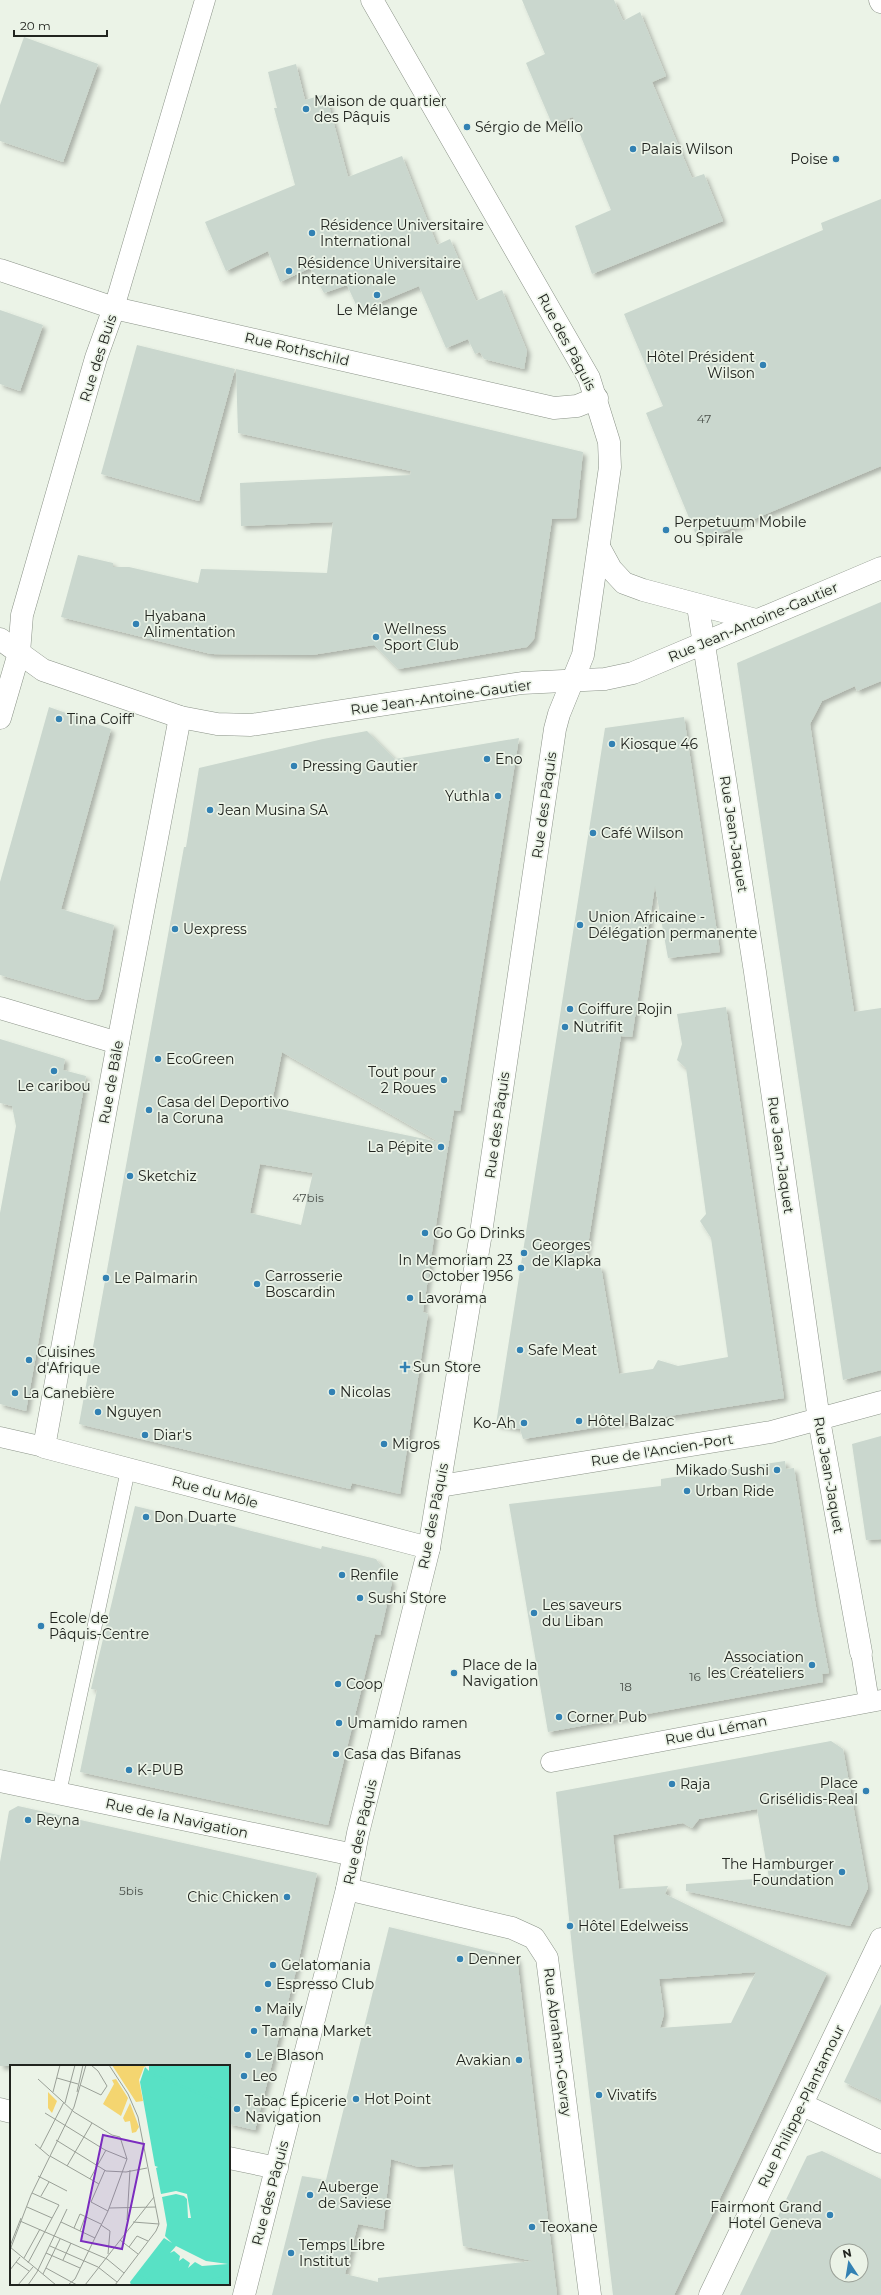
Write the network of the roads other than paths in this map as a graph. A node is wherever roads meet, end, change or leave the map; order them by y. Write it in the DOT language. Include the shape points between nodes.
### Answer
graph roads {
  1 [pos="205,0"];
  2 [pos="372,0"];
  3 [pos="0,270"];
  4 [pos="114,308"];
  5 [pos="597,398"];
  6 [pos="599,547"];
  7 [pos="881,568"];
  8 [pos="698,606"];
  9 [pos="756,620"];
  10 [pos="0,639"];
  11 [pos="704,642"];
  12 [pos="19,653"];
  13 [pos="572,682"];
  14 [pos="180,717"];
  15 [pos="0,718"];
  16 [pos="0,1008"];
  17 [pos="118,1043"];
  18 [pos="881,1402"];
  19 [pos="819,1420"];
  20 [pos="0,1436"];
  21 [pos="44,1447"];
  22 [pos="128,1470"];
  23 [pos="440,1486"];
  24 [pos="429,1548"];
  25 [pos="861,1652"];
  26 [pos="875,1701"];
  27 [pos="551,1762"];
  28 [pos="0,1781"];
  29 [pos="59,1793"];
  30 [pos="354,1855"];
  31 [pos="347,1890"];
  32 [pos="881,1938"];
  33 [pos="803,2105"];
  34 [pos="0,2109"];
  35 [pos="10,2112"];
  36 [pos="881,2142"];
  37 [pos="230,2158"];
  38 [pos="277,2168"];
  39 [pos="244,2295"];
  40 [pos="590,2295"];
  41 [pos="710,2295"];
  1 -- 4 [label="street, Rue des Buis"];
  2 -- 5 [label="street, Rue des Pâquis" via="589,378"];
  3 -- 4 [label="street, Rue Rothschild"];
  4 -- 5 [label="street, Rue Rothschild" via="554,408 577,406"];
  4 -- 12 [label="street, Rue des Buis" via="96,358 22,615"];
  5 -- 6 [label="street, Rue des Pâquis" via="609,442 610,467"];
  6 -- 8 [label="street" via="611,569 624,583"];
  6 -- 13 [label="street, Rue des Pâquis" via="583,655"];
  7 -- 9 [label="street, Rue Jean-Antoine-Gautier"];
  8 -- 9 [label="street"];
  8 -- 11 [label="street, Rue Jean-Jaquet"];
  9 -- 11 [label="street, Rue Jean-Antoine-Gautier"];
  10 -- 12 [label="street, Rue Jean-Antoine-Gautier"];
  11 -- 13 [label="street, Rue Jean-Antoine-Gautier" via="633,673"];
  11 -- 19 [label="street, Rue Jean-Jaquet"];
  12 -- 14 [label="street, Rue Jean-Antoine-Gautier" via="43,670"];
  12 -- 15 [label="street, Rue des Buis"];
  13 -- 14 [label="street, Rue Jean-Antoine-Gautier" via="522,683 251,725 217,724"];
  13 -- 23 [label="street, Rue des Pâquis" via="555,729 481,1233"];
  14 -- 17 [label="street, Rue de Bâle"];
  16 -- 17 [label="street"];
  17 -- 21 [label="street, Rue de Bâle"];
  18 -- 19 [label="street, Rue de l'Ancien-Port"];
  19 -- 23 [label="street, Rue de l'Ancien-Port" via="770,1432"];
  19 -- 25 [label="street, Rue Jean-Jaquet"];
  20 -- 21 [label="street, Rue du Môle"];
  21 -- 22 [label="street, Rue du Môle"];
  22 -- 24 [label="street, Rue du Môle"];
  22 -- 29 [label="lane"];
  23 -- 24 [label="street, Rue des Pâquis"];
  24 -- 30 [label="street, Rue des Pâquis"];
  25 -- 26 [label="street, Rue Jean-Jaquet"];
  26 -- 27 [label="street, Rue du Léman"];
  28 -- 29 [label="street, Rue de la Navigation"];
  29 -- 30 [label="street, Rue de la Navigation"];
  30 -- 31 [label="street, Rue des Pâquis"];
  31 -- 38 [label="street, Rue des Pâquis"];
  31 -- 40 [label="street, Rue Abraham-Gevray" via="512,1928 534,1938 547,1958"];
  32 -- 33 [label="street, Rue Philippe-Plantamour"];
  33 -- 36 [label="street"];
  33 -- 41 [label="street, Rue Philippe-Plantamour"];
  34 -- 35 [label="street"];
  37 -- 38 [label="street"];
  38 -- 39 [label="street, Rue des Pâquis"];
}
